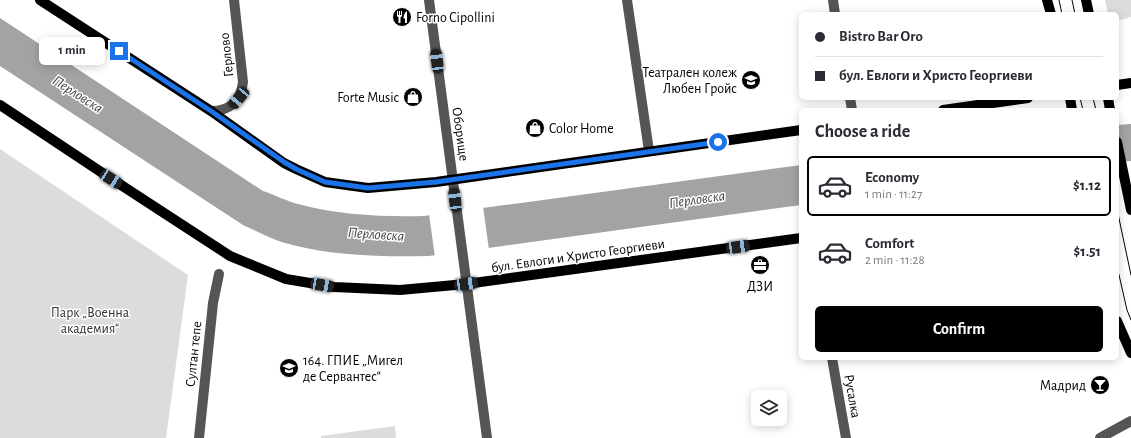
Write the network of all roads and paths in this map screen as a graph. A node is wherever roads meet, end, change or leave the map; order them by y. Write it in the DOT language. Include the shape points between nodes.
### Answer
graph roads {
  1 [pos="40,0"];
  2 [pos="234,0"];
  3 [pos="429,0"];
  4 [pos="627,0"];
  5 [pos="833,0"];
  6 [pos="1047,0"];
  7 [pos="1086,0"];
  8 [pos="835,12"];
  9 [pos="1050,12"];
  10 [pos="1089,12"];
  11 [pos="1131,83"];
  12 [pos="1119,85"];
  13 [pos="1014,100"];
  14 [pos="0,105"];
  15 [pos="957,108"];
  16 [pos="211,111"];
  17 [pos="799,130"];
  18 [pos="649,152"];
  19 [pos="1119,154"];
  20 [pos="453,179"];
  21 [pos="1125,190"];
  22 [pos="1131,210"];
  23 [pos="799,238"];
  24 [pos="220,274"];
  25 [pos="466,284"];
  26 [pos="1119,326"];
  27 [pos="1131,353"];
  28 [pos="832,360"];
  29 [pos="1131,421"];
  30 [pos="199,438"];
  31 [pos="487,438"];
  32 [pos="846,438"];
  33 [pos="1100,438"];
  1 -- 16 [label="main road"];
  2 -- 16 [label="street, Герлово" via="242,90 239,98 228,108"];
  3 -- 20 [label="street, Оборище"];
  4 -- 18 [label="street"];
  5 -- 8 [label="street"];
  6 -- 9 [label="main road"];
  7 -- 10 [label="main road"];
  11 -- 12 [label="main road"];
  13 -- 15 [label="main road"];
  14 -- 25 [label="main road, бул. Евлоги и Христо Георгиеви" via="230,256 286,279 334,287 400,290"];
  16 -- 20 [label="main road" via="284,162 325,182 368,188"];
  17 -- 18 [label="main road"];
  18 -- 20 [label="main road"];
  19 -- 21 [label="main road"];
  20 -- 25 [label="street, Оборище"];
  21 -- 22 [label="main road"];
  23 -- 25 [label="main road, бул. Евлоги и Христо Георгиеви"];
  24 -- 30 [label="street, Султан тепе" via="212,303"];
  25 -- 31 [label="street, Оборище"];
  26 -- 27 [label="main road"];
  28 -- 32 [label="street, Русалка"];
  29 -- 33 [label="street"];
}
